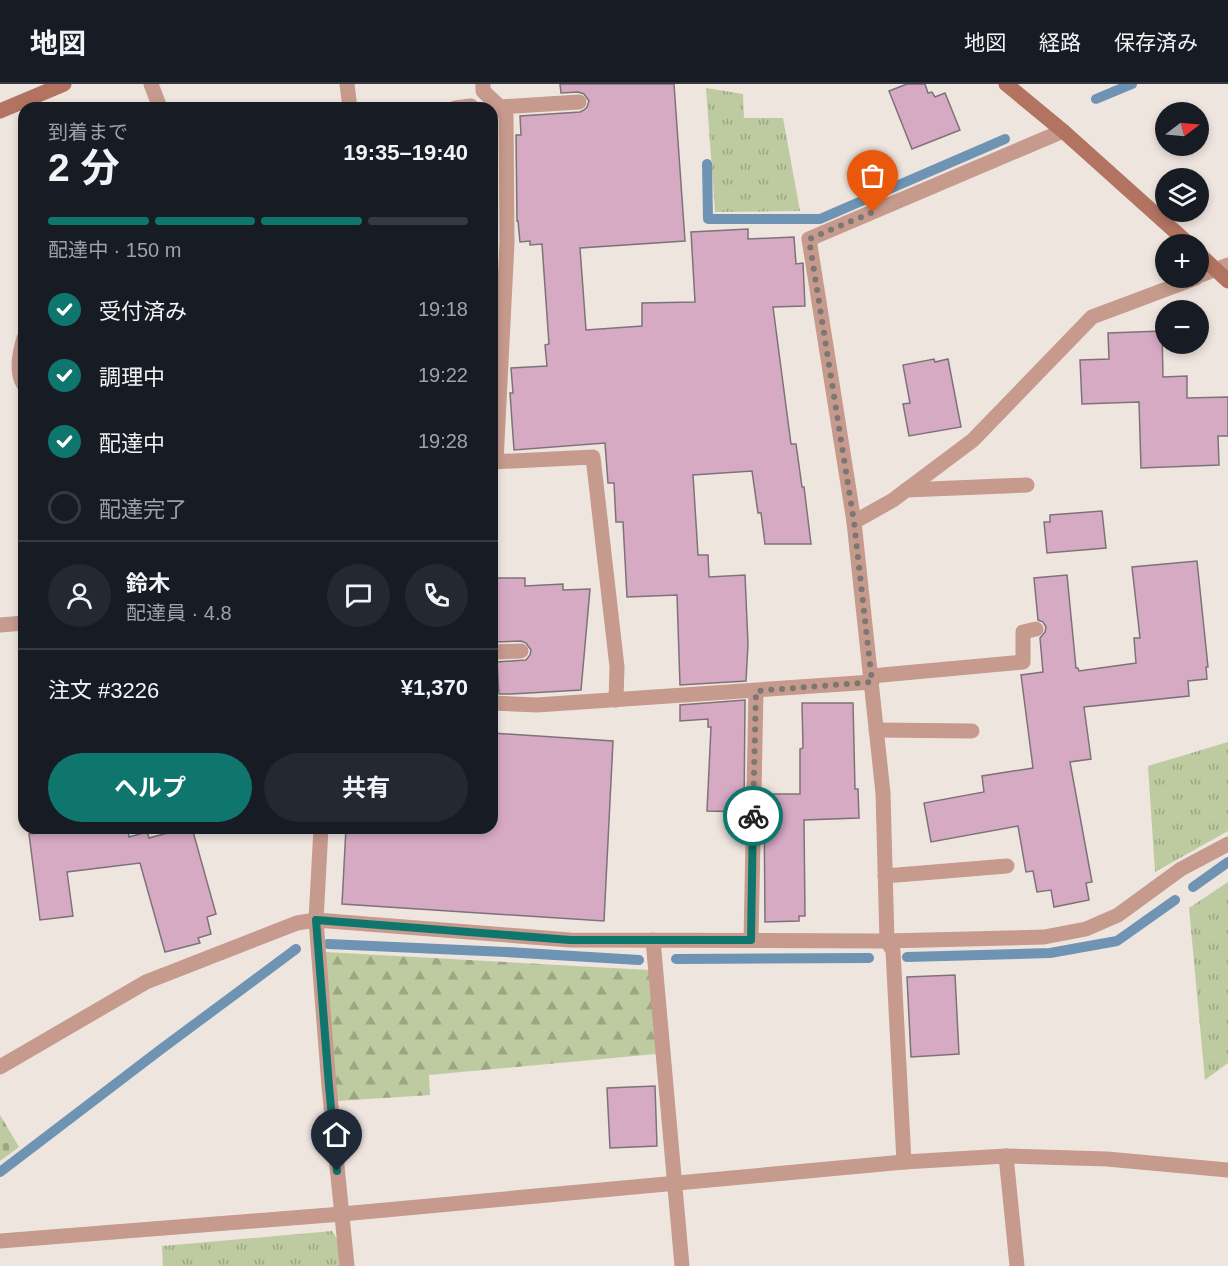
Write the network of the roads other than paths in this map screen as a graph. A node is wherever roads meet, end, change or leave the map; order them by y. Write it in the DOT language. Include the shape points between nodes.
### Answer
graph roads {
  1 [pos="64,84"];
  2 [pos="151,84"];
  3 [pos="347,84"];
  4 [pos="483,84"];
  5 [pos="1006,84"];
  6 [pos="21,102"];
  7 [pos="158,102"];
  8 [pos="349,102"];
  9 [pos="495,102"];
  10 [pos="579,102"];
  11 [pos="18,103"];
  12 [pos="498,104"];
  13 [pos="501,107"];
  14 [pos="0,111"];
  15 [pos="1063,131"];
  16 [pos="1178,234"];
  17 [pos="1222,267"];
  18 [pos="1228,280"];
  19 [pos="1168,288"];
  20 [pos="498,395"];
  21 [pos="498,462"];
  22 [pos="1027,485"];
  23 [pos="906,490"];
  24 [pos="854,522"];
  25 [pos="18,624"];
  26 [pos="0,625"];
  27 [pos="1036,629"];
  28 [pos="521,651"];
  29 [pos="498,652"];
  30 [pos="871,679"];
  31 [pos="756,691"];
  32 [pos="616,700"];
  33 [pos="498,704"];
  34 [pos="876,730"];
  35 [pos="972,731"];
  36 [pos="321,834"];
  37 [pos="1228,844"];
  38 [pos="1007,866"];
  39 [pos="885,876"];
  40 [pos="316,920"];
  41 [pos="653,940"];
  42 [pos="751,940"];
  43 [pos="887,940"];
  44 [pos="0,1066"];
  45 [pos="1006,1156"];
  46 [pos="904,1162"];
  47 [pos="1228,1170"];
  48 [pos="674,1183"];
  49 [pos="342,1214"];
  50 [pos="0,1241"];
  51 [pos="347,1266"];
  52 [pos="682,1266"];
  53 [pos="1017,1266"];
  1 -- 6 [label="street"];
  2 -- 7 [label="street"];
  3 -- 8 [label="street"];
  4 -- 9 [label="street" via="483,91"];
  5 -- 15 [label="street"];
  10 -- 13 [label="street"];
  11 -- 14 [label="street"];
  12 -- 13 [label="street"];
  13 -- 20 [label="street" via="506,116 507,243"];
  15 -- 16 [label="street"];
  15 -- 24 [label="street" via="809,239"];
  17 -- 18 [label="street"];
  19 -- 23 [label="street" via="1092,317 973,440"];
  21 -- 32 [label="street" via="593,457 617,667"];
  22 -- 23 [label="street"];
  23 -- 24 [label="street"];
  24 -- 30 [label="street"];
  25 -- 26 [label="street"];
  27 -- 30 [label="street" via="1023,632 1023,662"];
  28 -- 29 [label="street"];
  30 -- 31 [label="street"];
  30 -- 34 [label="street"];
  31 -- 32 [label="street"];
  31 -- 42 [label="street"];
  32 -- 33 [label="street"];
  34 -- 35 [label="street"];
  34 -- 39 [label="street" via="883,792"];
  36 -- 40 [label="street"];
  37 -- 43 [label="street" via="1181,870 1118,915 1086,929 1044,937"];
  38 -- 39 [label="street"];
  39 -- 43 [label="street"];
  40 -- 41 [label="street" via="570,940"];
  40 -- 44 [label="street" via="297,923 146,982"];
  40 -- 49 [label="street"];
  41 -- 42 [label="street"];
  41 -- 48 [label="street"];
  42 -- 43 [label="street"];
  43 -- 46 [label="street" via="893,951"];
  45 -- 46 [label="street"];
  45 -- 47 [label="street" via="1107,1159"];
  45 -- 53 [label="street"];
  46 -- 48 [label="street"];
  48 -- 49 [label="street"];
  48 -- 52 [label="street"];
  49 -- 50 [label="street"];
  49 -- 51 [label="street"];
}
